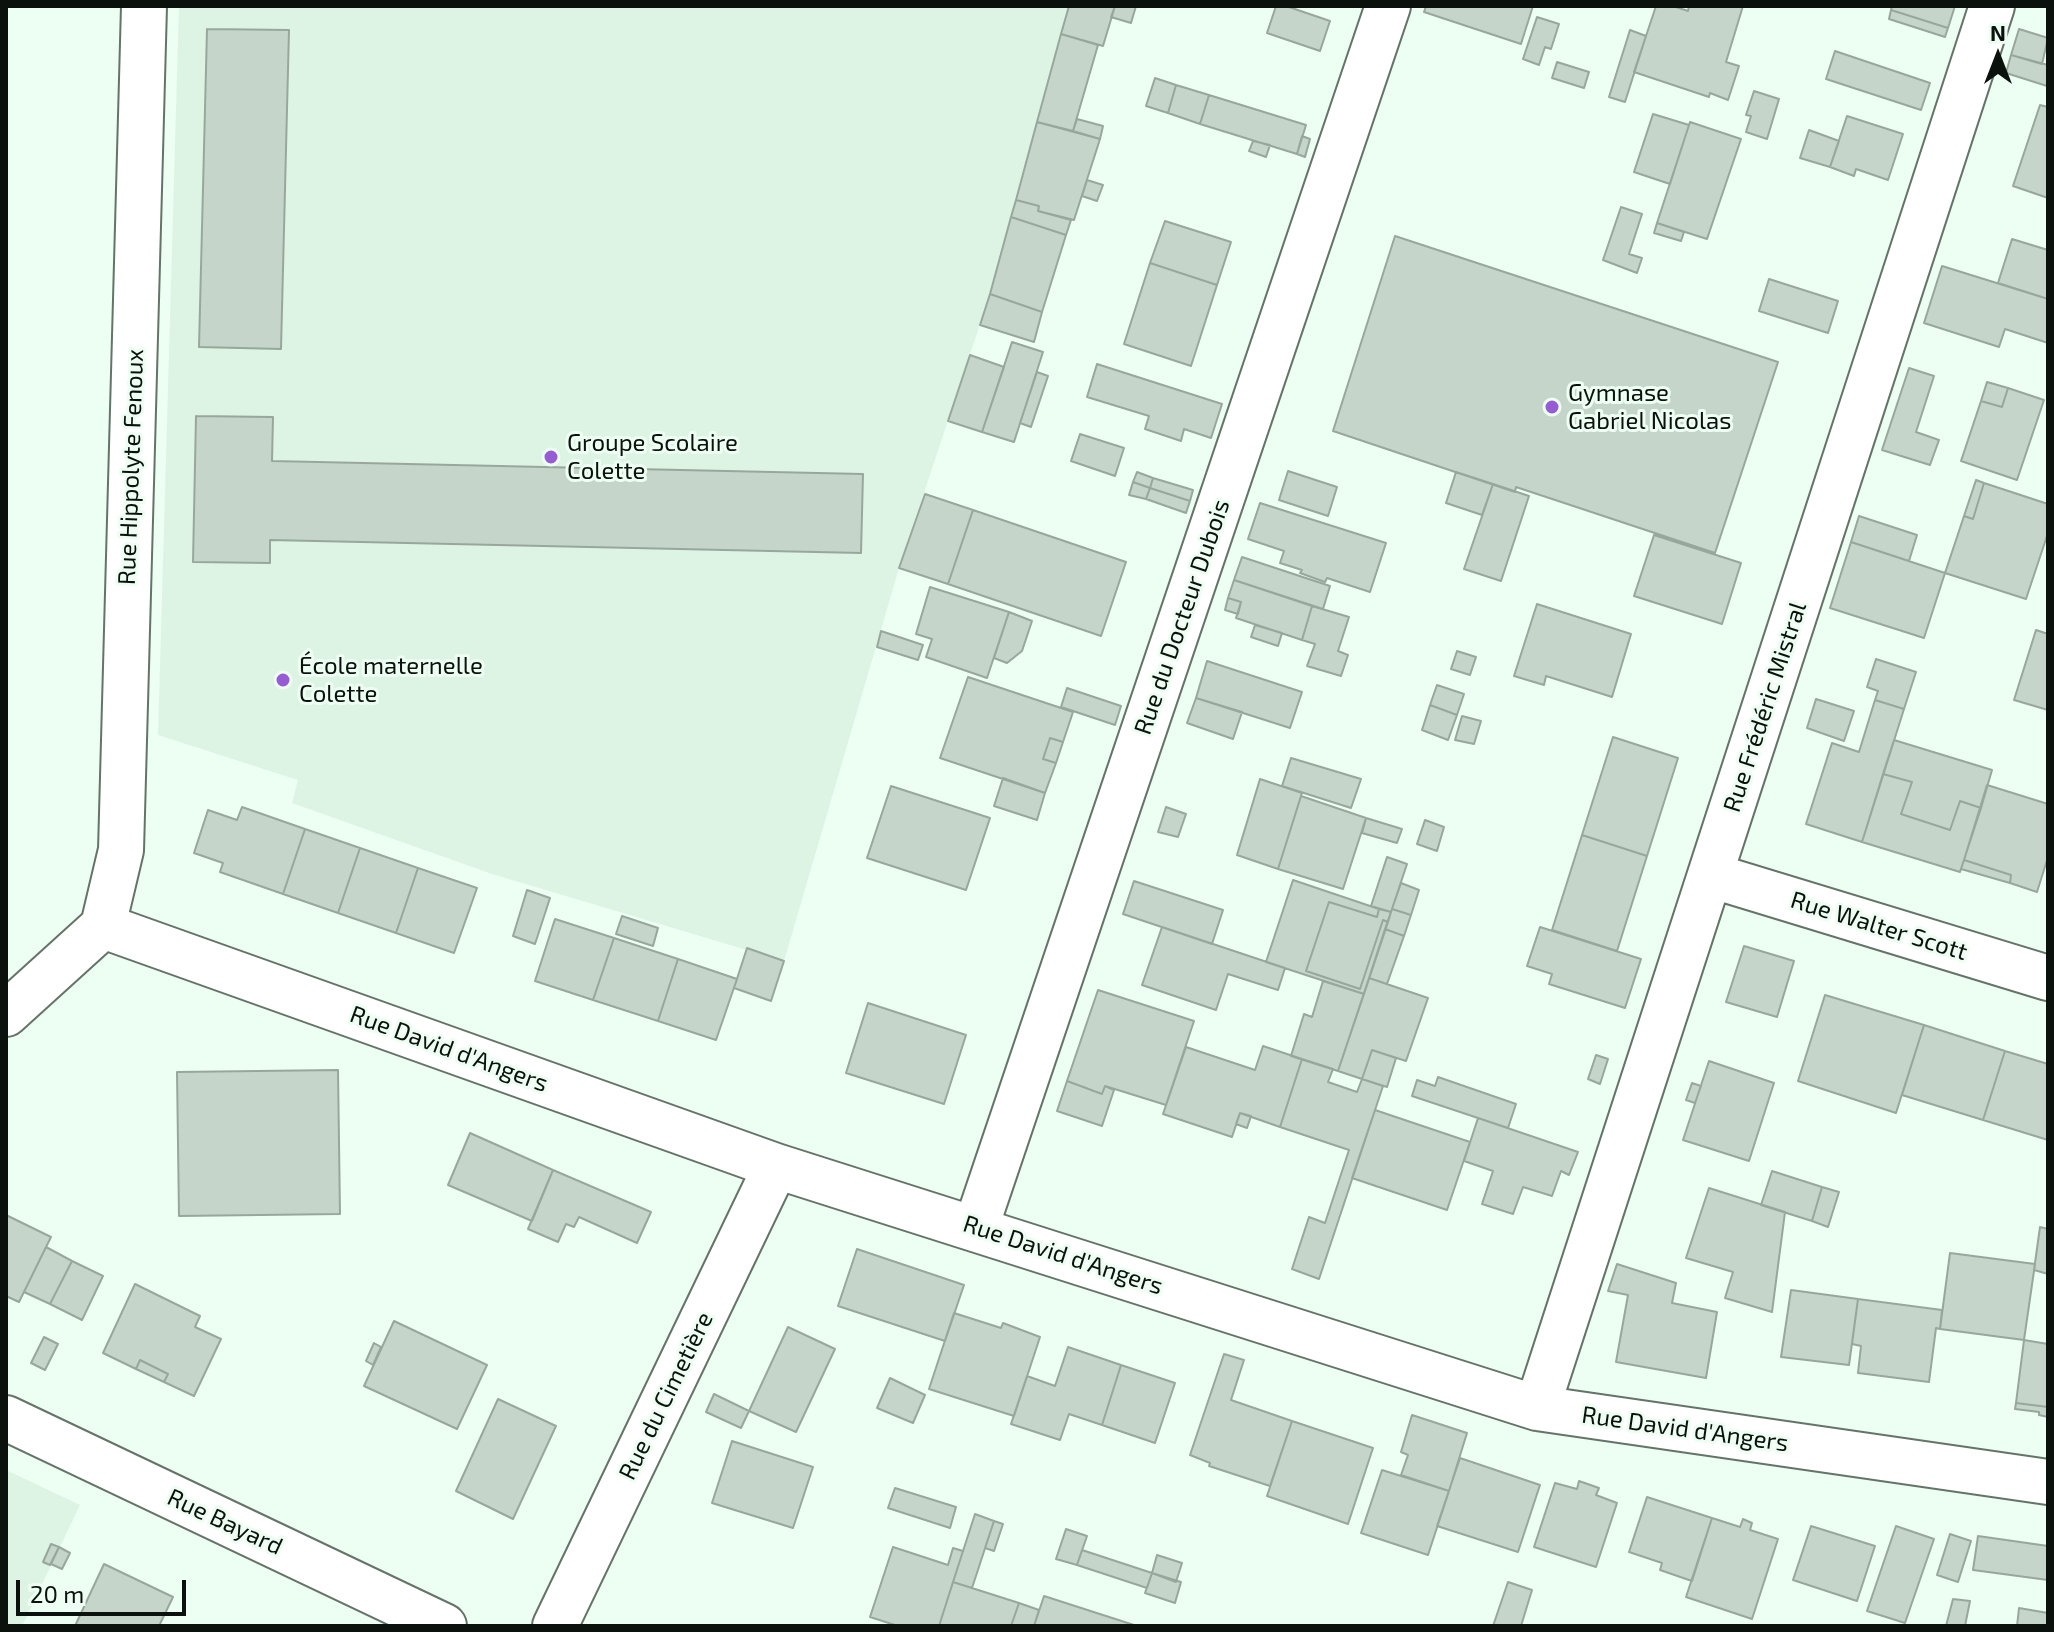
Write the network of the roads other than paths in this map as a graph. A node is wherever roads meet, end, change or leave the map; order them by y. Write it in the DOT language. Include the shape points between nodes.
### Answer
graph roads {
  1 [pos="144,6"];
  2 [pos="1388,6"];
  3 [pos="1992,6"];
  4 [pos="1710,875"];
  5 [pos="103,926"];
  6 [pos="2048,978"];
  7 [pos="6,1014"];
  8 [pos="776,1166"];
  9 [pos="976,1227"];
  10 [pos="1537,1408"];
  11 [pos="6,1418"];
  12 [pos="2048,1482"];
  13 [pos="444,1626"];
  14 [pos="555,1626"];
  1 -- 5 [label="street, Rue Hippolyte Fenoux" via="121,850"];
  2 -- 9 [label="street, Rue du Docteur Dubois"];
  3 -- 4 [label="street, Rue Frédéric Mistral"];
  4 -- 6 [label="street, Rue Walter Scott"];
  4 -- 10 [label="street, Rue Frédéric Mistral"];
  5 -- 7 [label="street"];
  5 -- 8 [label="street, Rue David d'Angers"];
  8 -- 9 [label="street, Rue David d'Angers"];
  8 -- 14 [label="street, Rue du Cimetière"];
  9 -- 10 [label="street, Rue David d'Angers"];
  10 -- 12 [label="street, Rue David d'Angers"];
  11 -- 13 [label="street, Rue Bayard"];
}
